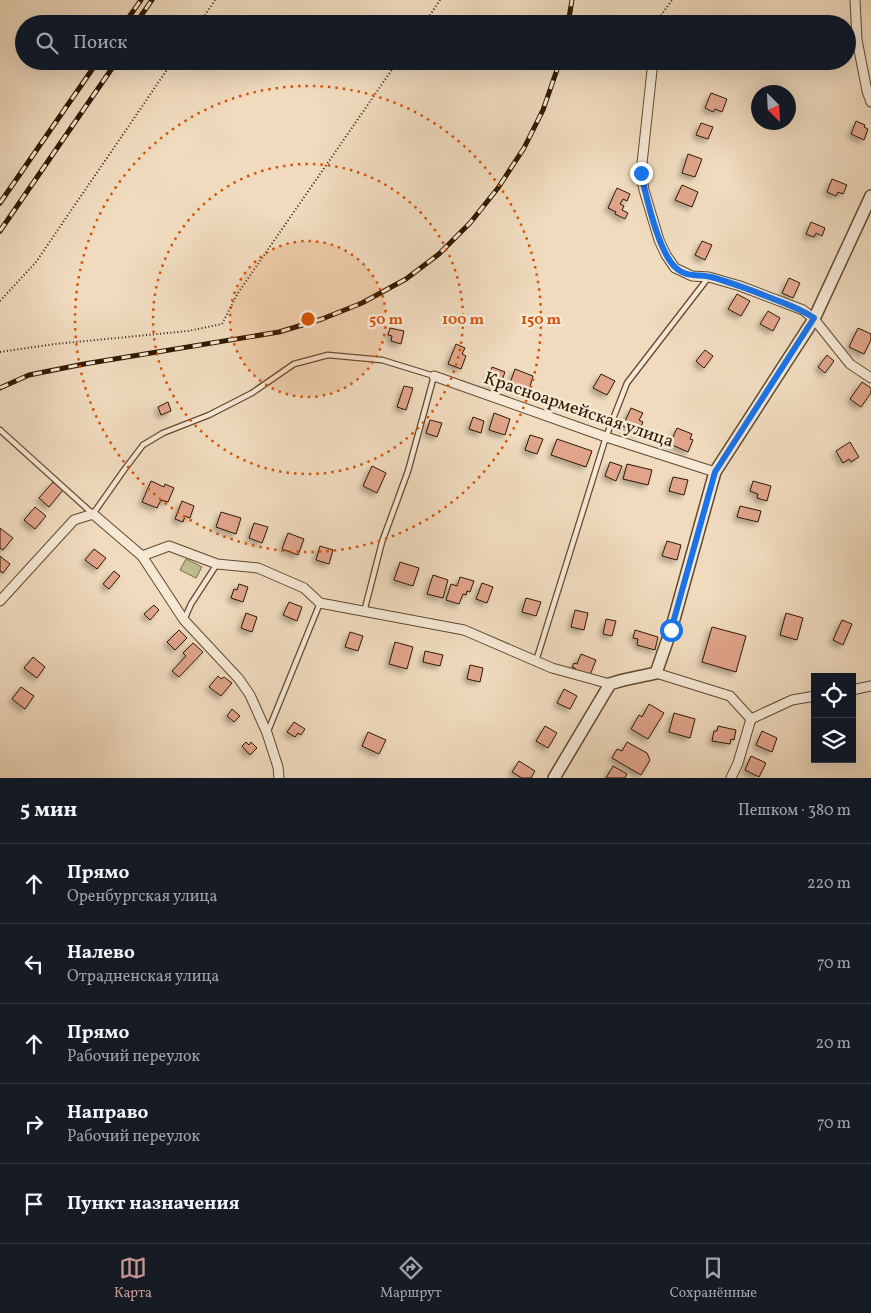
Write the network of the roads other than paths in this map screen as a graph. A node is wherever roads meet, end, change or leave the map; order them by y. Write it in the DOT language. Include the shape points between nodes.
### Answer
graph roads {
  1 [pos="855,0"];
  2 [pos="856,15"];
  3 [pos="856,20"];
  4 [pos="652,70"];
  5 [pos="871,102"];
  6 [pos="871,196"];
  7 [pos="709,277"];
  8 [pos="814,318"];
  9 [pos="434,376"];
  10 [pos="871,378"];
  11 [pos="0,430"];
  12 [pos="606,437"];
  13 [pos="715,472"];
  14 [pos="93,514"];
  15 [pos="142,556"];
  16 [pos="217,564"];
  17 [pos="0,601"];
  18 [pos="320,603"];
  19 [pos="364,612"];
  20 [pos="184,620"];
  21 [pos="536,661"];
  22 [pos="656,673"];
  23 [pos="610,684"];
  24 [pos="871,686"];
  25 [pos="856,689"];
  26 [pos="811,697"];
  27 [pos="751,719"];
  28 [pos="267,733"];
  29 [pos="279,778"];
  30 [pos="554,778"];
  31 [pos="731,778"];
  1 -- 2 [label="street"];
  3 -- 5 [label="street" via="857,40"];
  4 -- 7 [label="street" via="641,173 644,190 659,240 675,268 692,276"];
  6 -- 8 [label="street"];
  7 -- 8 [label="street" via="803,310"];
  7 -- 12 [label="lane" via="627,383"];
  8 -- 10 [label="street" via="850,364"];
  8 -- 13 [label="street"];
  9 -- 12 [label="street, Красноармейская улица"];
  9 -- 14 [label="lane" via="382,360 328,356 294,364 252,393 143,445"];
  9 -- 19 [label="lane" via="408,471 382,542"];
  11 -- 14 [label="lane"];
  12 -- 13 [label="street, Красноармейская улица"];
  12 -- 21 [label="lane"];
  13 -- 22 [label="street"];
  14 -- 15 [label="street"];
  14 -- 17 [label="street" via="74,520"];
  15 -- 16 [label="street" via="169,546"];
  15 -- 20 [label="street"];
  16 -- 18 [label="street" via="258,568 304,588"];
  16 -- 20 [label="lane"];
  18 -- 19 [label="street"];
  18 -- 28 [label="lane"];
  19 -- 21 [label="street" via="464,630"];
  20 -- 28 [label="street" via="239,679"];
  21 -- 23 [label="street"];
  22 -- 23 [label="street" via="624,678"];
  22 -- 27 [label="street" via="730,696"];
  23 -- 30 [label="street"];
  24 -- 25 [label="street"];
  26 -- 27 [label="street" via="792,700"];
  27 -- 31 [label="street"];
  28 -- 29 [label="street"];
}
